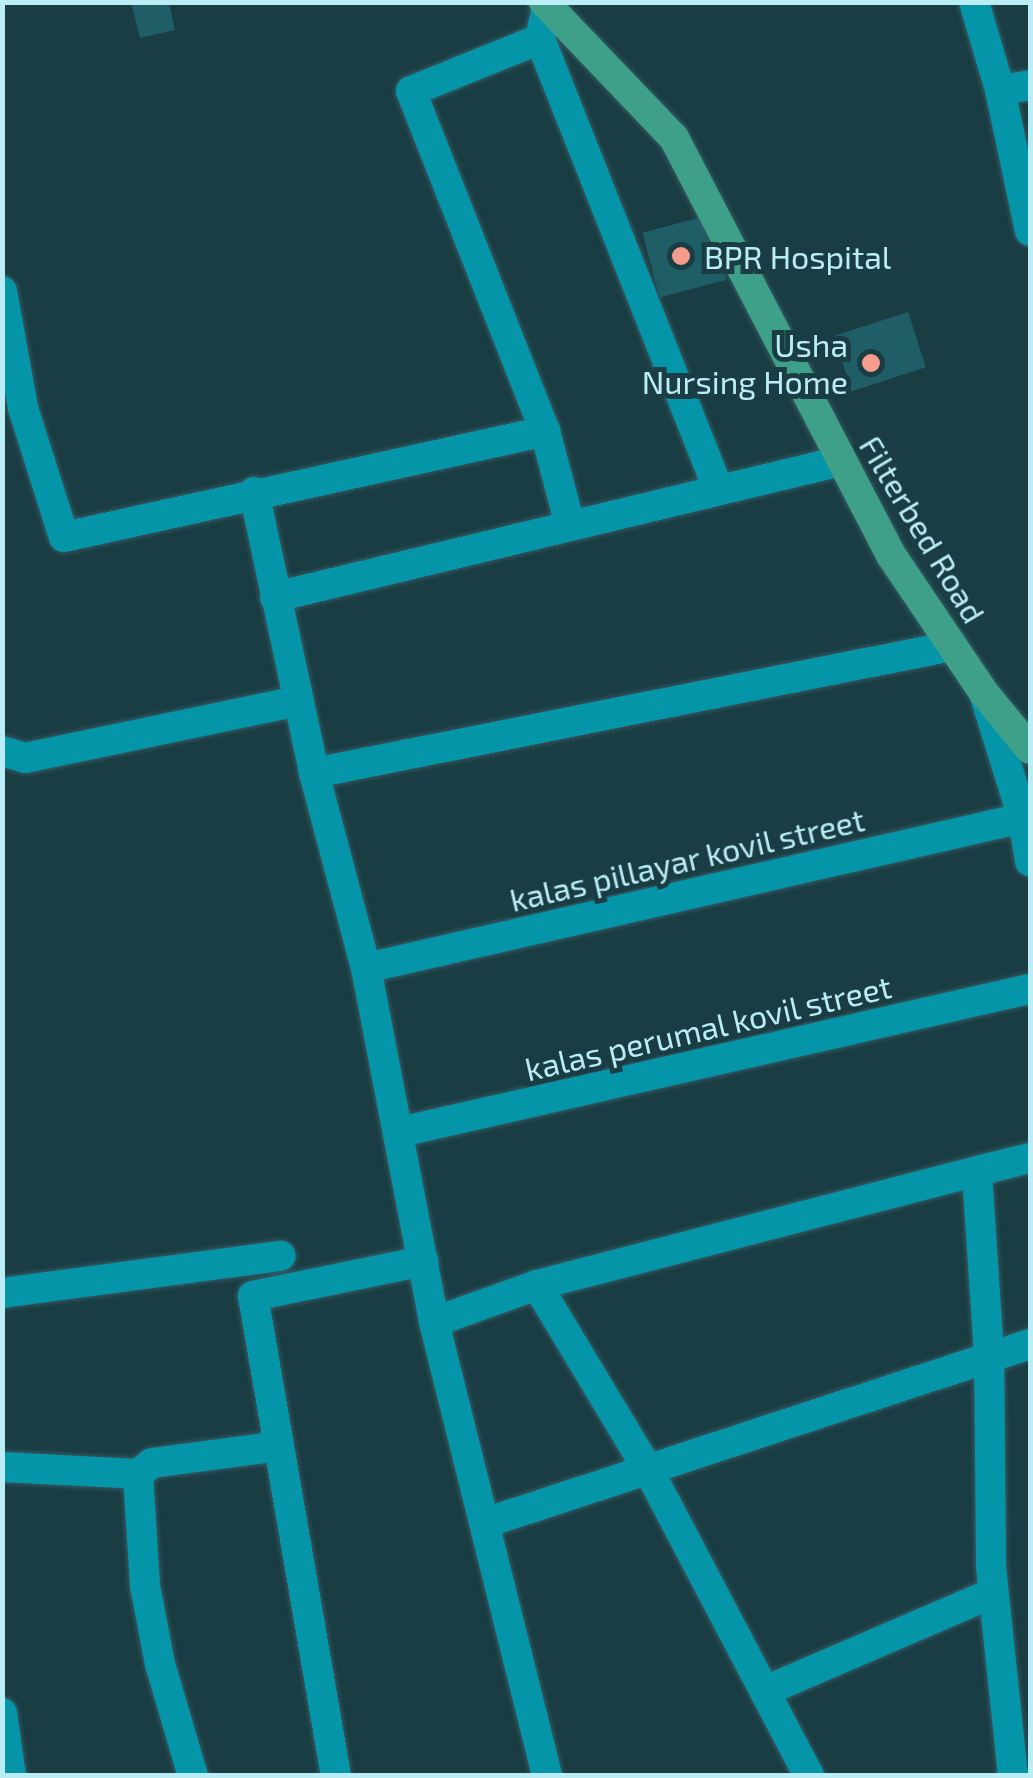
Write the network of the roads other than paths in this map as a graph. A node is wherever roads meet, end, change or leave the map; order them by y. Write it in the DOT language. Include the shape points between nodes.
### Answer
graph roads {
  1 [pos="974,2"];
  2 [pos="545,5"];
  3 [pos="540,39"];
  4 [pos="1030,85"];
  5 [pos="1000,90"];
  6 [pos="1030,231"];
  7 [pos="2,290"];
  8 [pos="545,432"];
  9 [pos="841,461"];
  10 [pos="718,490"];
  11 [pos="254,492"];
  12 [pos="570,524"];
  13 [pos="275,597"];
  14 [pos="952,646"];
  15 [pos="984,693"];
  16 [pos="298,701"];
  17 [pos="1030,749"];
  18 [pos="2,751"];
  19 [pos="314,772"];
  20 [pos="1024,818"];
  21 [pos="1030,860"];
  22 [pos="366,968"];
  23 [pos="1030,989"];
  24 [pos="400,1132"];
  25 [pos="1030,1158"];
  26 [pos="977,1170"];
  27 [pos="281,1256"];
  28 [pos="423,1261"];
  29 [pos="536,1284"];
  30 [pos="2,1293"];
  31 [pos="434,1322"];
  32 [pos="1030,1344"];
  33 [pos="988,1354"];
  34 [pos="279,1446"];
  35 [pos="2,1467"];
  36 [pos="650,1473"];
  37 [pos="138,1474"];
  38 [pos="484,1524"];
  39 [pos="994,1592"];
  40 [pos="765,1691"];
  41 [pos="2,1714"];
  42 [pos="11,1776"];
  43 [pos="194,1776"];
  44 [pos="336,1776"];
  45 [pos="547,1776"];
  46 [pos="808,1776"];
  47 [pos="1013,1776"];
  1 -- 5 [label="street"];
  2 -- 3 [label="street"];
  2 -- 9 [label="main road, Filterbed Road" via="674,138"];
  3 -- 8 [label="street" via="410,91"];
  3 -- 10 [label="street"];
  4 -- 5 [label="street"];
  5 -- 6 [label="street"];
  7 -- 11 [label="street" via="23,408 64,537"];
  8 -- 11 [label="street"];
  8 -- 12 [label="street"];
  9 -- 10 [label="street"];
  9 -- 14 [label="main road, Filterbed Road" via="890,555"];
  10 -- 12 [label="street"];
  11 -- 13 [label="street"];
  12 -- 13 [label="street"];
  13 -- 16 [label="street"];
  14 -- 15 [label="main road, Filterbed Road"];
  14 -- 19 [label="street"];
  15 -- 17 [label="main road, Filterbed Road"];
  15 -- 20 [label="street"];
  16 -- 18 [label="street" via="25,758"];
  16 -- 19 [label="street"];
  19 -- 22 [label="street"];
  20 -- 21 [label="street"];
  20 -- 22 [label="street, kalas pillayar kovil street"];
  22 -- 24 [label="street"];
  23 -- 24 [label="street, kalas perumal kovil street"];
  24 -- 28 [label="street"];
  25 -- 26 [label="street"];
  26 -- 29 [label="street"];
  26 -- 33 [label="street"];
  27 -- 30 [label="street"];
  28 -- 31 [label="street"];
  28 -- 34 [label="street" via="253,1296"];
  29 -- 31 [label="street"];
  29 -- 36 [label="street"];
  31 -- 38 [label="street"];
  32 -- 33 [label="street"];
  33 -- 36 [label="street"];
  33 -- 39 [label="street"];
  34 -- 37 [label="street" via="152,1463"];
  34 -- 44 [label="street"];
  35 -- 37 [label="street"];
  36 -- 38 [label="street"];
  36 -- 40 [label="street"];
  37 -- 43 [label="street" via="145,1586"];
  38 -- 45 [label="street"];
  39 -- 40 [label="street"];
  39 -- 47 [label="street"];
  40 -- 46 [label="street"];
  41 -- 42 [label="street"];
}
